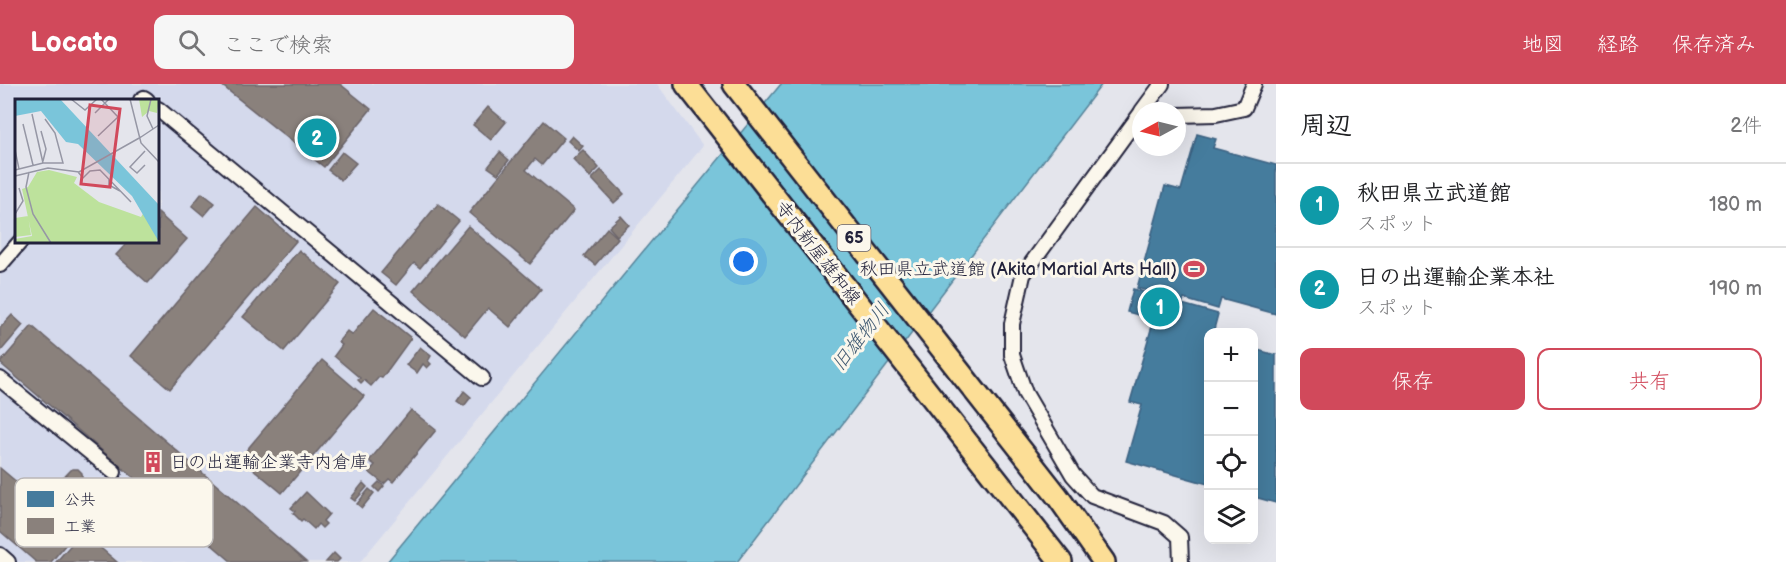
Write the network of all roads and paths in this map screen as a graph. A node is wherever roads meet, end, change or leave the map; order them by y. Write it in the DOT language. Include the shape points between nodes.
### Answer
graph roads {
  1 [pos="686,84"];
  2 [pos="734,84"];
  3 [pos="1162,84"];
  4 [pos="1254,84"];
  5 [pos="1149,102"];
  6 [pos="159,110"];
  7 [pos="1186,115"];
  8 [pos="1132,126"];
  9 [pos="19,243"];
  10 [pos="0,265"];
  11 [pos="482,378"];
  12 [pos="0,379"];
  13 [pos="114,472"];
  14 [pos="0,555"];
  15 [pos="8,562"];
  16 [pos="1061,562"];
  17 [pos="1104,562"];
  18 [pos="1181,562"];
  1 -- 16 [label="main road, 寺内新屋雄和線 / 65"];
  2 -- 17 [label="main road, 寺内新屋雄和線 / 65" via="1058,497"];
  3 -- 5 [label="street"];
  4 -- 7 [label="street" via="1244,108"];
  6 -- 11 [label="street"];
  8 -- 18 [label="street" via="1023,275 1012,324 1012,355 1025,393 1073,475 1092,496 1164,523 1180,537"];
  9 -- 10 [label="street"];
  12 -- 13 [label="street"];
  14 -- 15 [label="street"];
}
